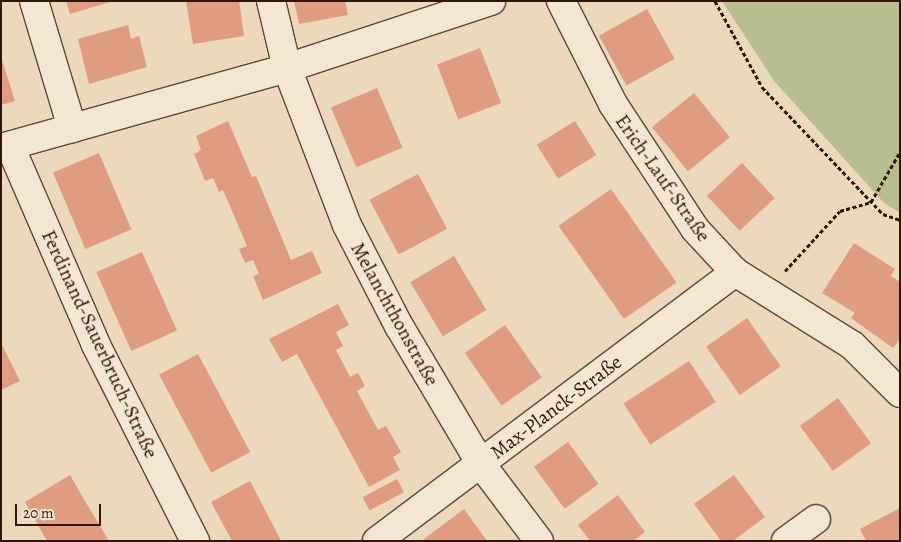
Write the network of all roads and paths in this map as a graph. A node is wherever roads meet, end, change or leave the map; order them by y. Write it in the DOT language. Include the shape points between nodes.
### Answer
graph roads {
  1 [pos="34,1"];
  2 [pos="271,1"];
  3 [pos="491,1"];
  4 [pos="561,1"];
  5 [pos="715,1"];
  6 [pos="422,12"];
  7 [pos="287,68"];
  8 [pos="72,128"];
  9 [pos="6,147"];
  10 [pos="900,152"];
  11 [pos="871,202"];
  12 [pos="900,220"];
  13 [pos="734,272"];
  14 [pos="766,291"];
  15 [pos="900,393"];
  16 [pos="481,464"];
  17 [pos="816,519"];
  18 [pos="195,541"];
  19 [pos="378,541"];
  20 [pos="539,541"];
  21 [pos="786,541"];
  1 -- 8 [label="street"];
  2 -- 7 [label="street, Melanchthonstraße"];
  3 -- 6 [label="street"];
  4 -- 13 [label="street, Erich-Lauf-Straße" via="613,104 695,229"];
  5 -- 11 [label="path" via="762,87"];
  6 -- 7 [label="street"];
  7 -- 8 [label="street"];
  7 -- 16 [label="street, Melanchthonstraße" via="347,225 399,326"];
  8 -- 9 [label="street"];
  9 -- 18 [label="street, Ferdinand-Sauerbruch-Straße" via="96,345"];
  10 -- 11 [label="path"];
  11 -- 12 [label="path" via="882,214"];
  11 -- 14 [label="path" via="840,211"];
  13 -- 14 [label="street, Erich-Lauf-Straße"];
  13 -- 16 [label="street, Max-Planck-Straße"];
  14 -- 15 [label="street, Erich-Lauf-Straße" via="852,345"];
  16 -- 19 [label="street, Max-Planck-Straße"];
  16 -- 20 [label="street, Melanchthonstraße"];
  17 -- 21 [label="street"];
}
